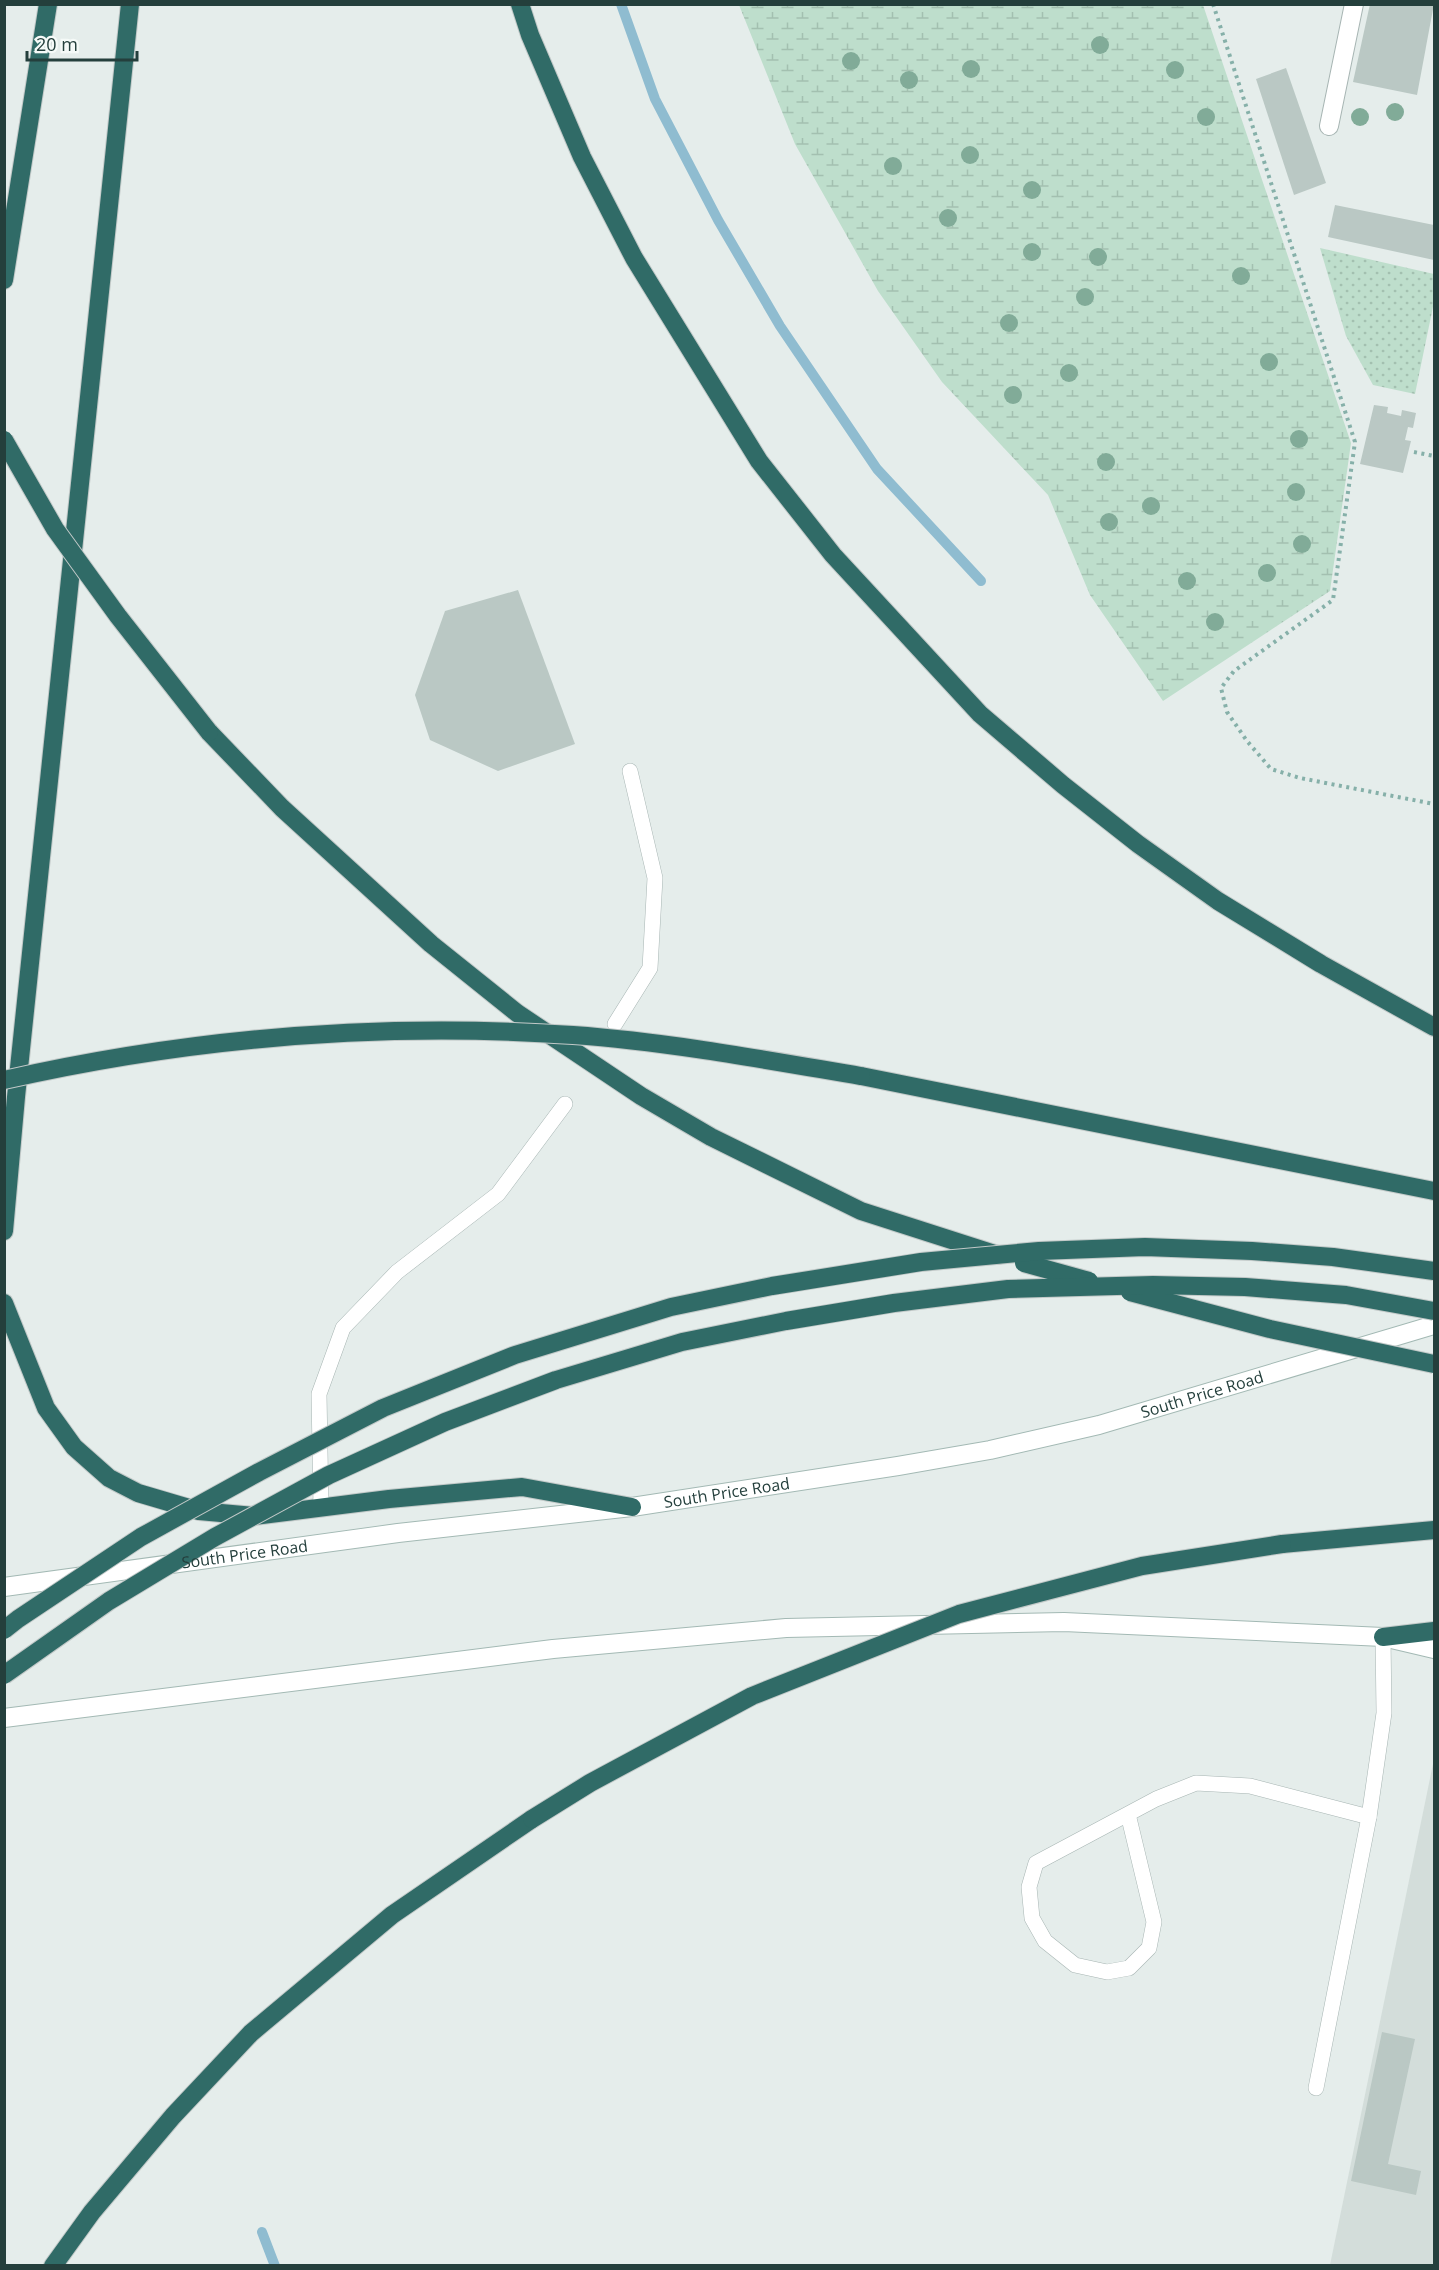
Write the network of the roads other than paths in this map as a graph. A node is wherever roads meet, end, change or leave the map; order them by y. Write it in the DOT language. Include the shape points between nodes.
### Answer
graph roads {
  1 [pos="48,4"];
  2 [pos="130,4"];
  3 [pos="520,4"];
  4 [pos="1354,4"];
  5 [pos="1329,126"];
  6 [pos="4,280"];
  7 [pos="4,440"];
  8 [pos="630,771"];
  9 [pos="615,1024"];
  10 [pos="1434,1026"];
  11 [pos="4,1080"];
  12 [pos="565,1104"];
  13 [pos="1434,1191"];
  14 [pos="4,1231"];
  15 [pos="1434,1271"];
  16 [pos="4,1303"];
  17 [pos="1434,1311"];
  18 [pos="1434,1325"];
  19 [pos="1434,1364"];
  20 [pos="321,1507"];
  21 [pos="632,1507"];
  22 [pos="1434,1530"];
  23 [pos="4,1587"];
  24 [pos="4,1630"];
  25 [pos="1434,1631"];
  26 [pos="1383,1637"];
  27 [pos="1434,1649"];
  28 [pos="4,1675"];
  29 [pos="4,1718"];
  30 [pos="1128,1814"];
  31 [pos="1369,1817"];
  32 [pos="1316,2088"];
  33 [pos="53,2265"];
  1 -- 6 [label="highway"];
  2 -- 14 [label="highway"];
  3 -- 10 [label="highway" via="582,157 634,258 759,461 833,555 980,714 1072,793 1218,901"];
  4 -- 5 [label="main road"];
  7 -- 19 [label="highway, bridge" via="55,529 118,616 209,732 282,808 431,944 516,1013 641,1096 711,1137 861,1211 1024,1263 1270,1329"];
  8 -- 9 [label="lane" via="655,878 650,968"];
  11 -- 13 [label="highway, bridge" via="133,1055 247,1041 356,1033 573,1035 700,1050 861,1076"];
  12 -- 20 [label="lane" via="498,1194 398,1272 343,1328 319,1394"];
  15 -- 24 [label="highway, bridge" via="1252,1251 1145,1247 1040,1251 921,1262 671,1307 516,1355 383,1408 141,1537"];
  16 -- 20 [label="highway" via="46,1408 74,1447 109,1478 138,1493 199,1512 254,1516"];
  17 -- 28 [label="highway, bridge" via="1346,1295 1245,1287 1008,1289 894,1303 682,1342 556,1380 445,1422 329,1475 109,1601"];
  18 -- 21 [label="main road, South Price Road" via="1099,1425 990,1450"];
  20 -- 21 [label="highway" via="522,1487"];
  21 -- 23 [label="main road, South Price Road" via="398,1533"];
  22 -- 33 [label="highway, bridge" via="1282,1544 1142,1566 959,1614 752,1696 590,1783 392,1915 251,2033 173,2116"];
  25 -- 26 [label="highway"];
  26 -- 27 [label="main road"];
  26 -- 29 [label="main road" via="1064,1622 786,1628 553,1649"];
  26 -- 31 [label="lane" via="1384,1713"];
  30 -- 30 [label="lane" via="1036,1863 1029,1887 1032,1918 1045,1941 1075,1965 1107,1971 1129,1968 1149,1948 1154,1922"];
  30 -- 31 [label="lane" via="1196,1783 1250,1786"];
  31 -- 32 [label="lane"];
}
